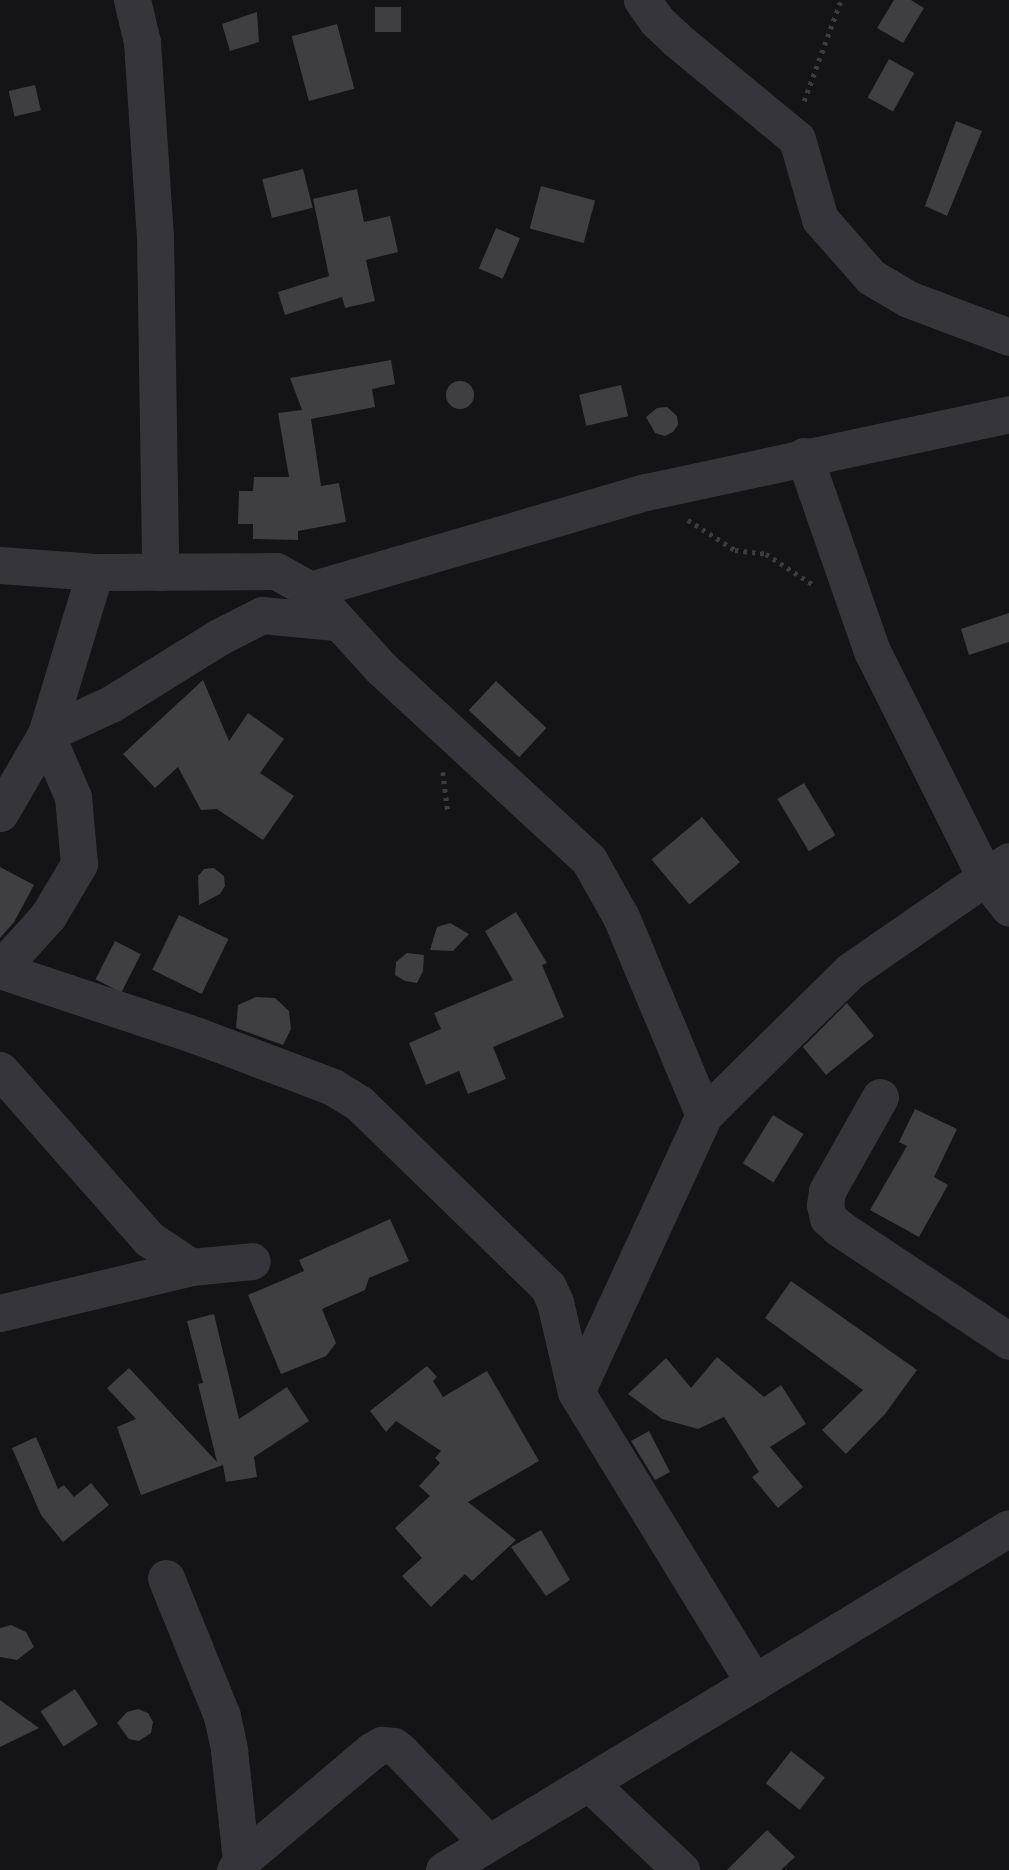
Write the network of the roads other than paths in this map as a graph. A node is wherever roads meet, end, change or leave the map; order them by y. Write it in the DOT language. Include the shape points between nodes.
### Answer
graph roads {
  1 [pos="132,0"];
  2 [pos="642,0"];
  3 [pos="1009,337"];
  4 [pos="1009,414"];
  5 [pos="804,456"];
  6 [pos="0,565"];
  7 [pos="95,572"];
  8 [pos="160,572"];
  9 [pos="310,590"];
  10 [pos="337,622"];
  11 [pos="46,734"];
  12 [pos="0,813"];
  13 [pos="997,869"];
  14 [pos="1009,908"];
  15 [pos="0,970"];
  16 [pos="0,1070"];
  17 [pos="880,1097"];
  18 [pos="704,1115"];
  19 [pos="252,1261"];
  20 [pos="191,1267"];
  21 [pos="0,1313"];
  22 [pos="1009,1341"];
  23 [pos="576,1392"];
  24 [pos="1009,1528"];
  25 [pos="166,1578"];
  26 [pos="754,1683"];
  27 [pos="589,1783"];
  28 [pos="488,1843"];
  29 [pos="238,1866"];
  30 [pos="444,1870"];
  31 [pos="681,1870"];
  1 -- 8 [label="street" via="142,42 155,236"];
  2 -- 3 [label="street" via="676,39 797,139 820,219 870,276 908,299"];
  4 -- 5 [label="street"];
  5 -- 9 [label="street" via="646,492"];
  5 -- 13 [label="street" via="872,651"];
  6 -- 7 [label="street"];
  7 -- 8 [label="street"];
  7 -- 11 [label="street"];
  8 -- 9 [label="street" via="276,571"];
  9 -- 10 [label="street"];
  10 -- 11 [label="street" via="262,615 111,704"];
  10 -- 18 [label="street" via="427,712 589,860 609,890"];
  11 -- 12 [label="street"];
  11 -- 15 [label="street" via="73,797 79,864 48,916"];
  13 -- 14 [label="street"];
  13 -- 18 [label="street" via="850,971"];
  15 -- 23 [label="street" via="198,1036 333,1087 359,1103 548,1287"];
  16 -- 20 [label="street" via="149,1239"];
  17 -- 22 [label="street" via="827,1191 828,1218"];
  18 -- 23 [label="street"];
  19 -- 20 [label="street"];
  20 -- 21 [label="street"];
  23 -- 26 [label="street"];
  24 -- 26 [label="street"];
  25 -- 29 [label="street" via="222,1716"];
  26 -- 27 [label="street"];
  27 -- 28 [label="street"];
  27 -- 31 [label="street"];
  28 -- 29 [label="street" via="402,1753 394,1746 382,1745"];
  28 -- 30 [label="street"];
}
